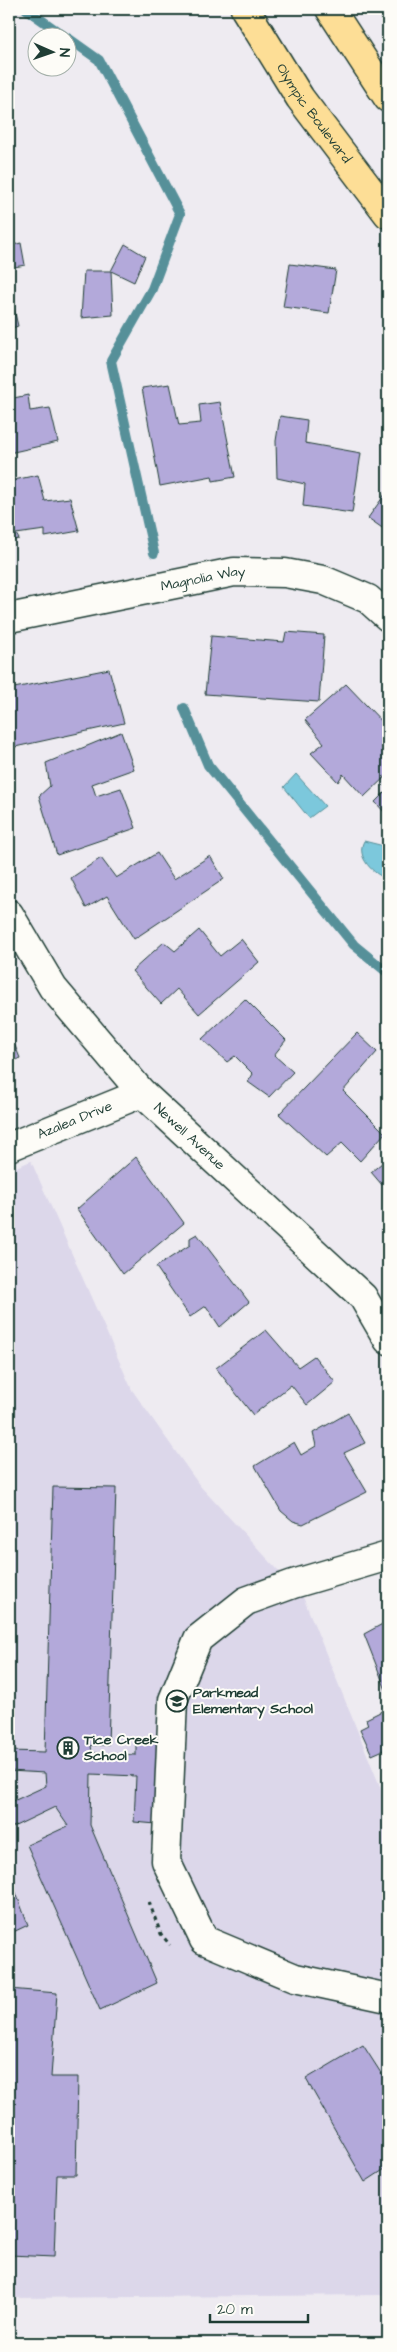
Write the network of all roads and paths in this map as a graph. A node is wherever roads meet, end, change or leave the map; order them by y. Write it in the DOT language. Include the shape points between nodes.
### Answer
graph roads {
  1 [pos="245,9"];
  2 [pos="330,9"];
  3 [pos="388,98"];
  4 [pos="388,214"];
  5 [pos="388,617"];
  6 [pos="9,618"];
  7 [pos="9,914"];
  8 [pos="142,1093"];
  9 [pos="9,1147"];
  10 [pos="388,1340"];
  11 [pos="388,1556"];
  12 [pos="388,1998"];
  1 -- 4 [label="main road, Olympic Boulevard" via="300,98"];
  2 -- 3 [label="main road"];
  5 -- 6 [label="street, Magnolia Way" via="368,599 323,580 285,573 234,572"];
  7 -- 8 [label="street, Newell Avenue" via="53,988"];
  8 -- 9 [label="street, Azalea Drive"];
  8 -- 10 [label="street, Newell Avenue" via="363,1297"];
  11 -- 12 [label="street" via="246,1601 198,1639 173,1700 166,1861 204,1940 295,1978"];
}
